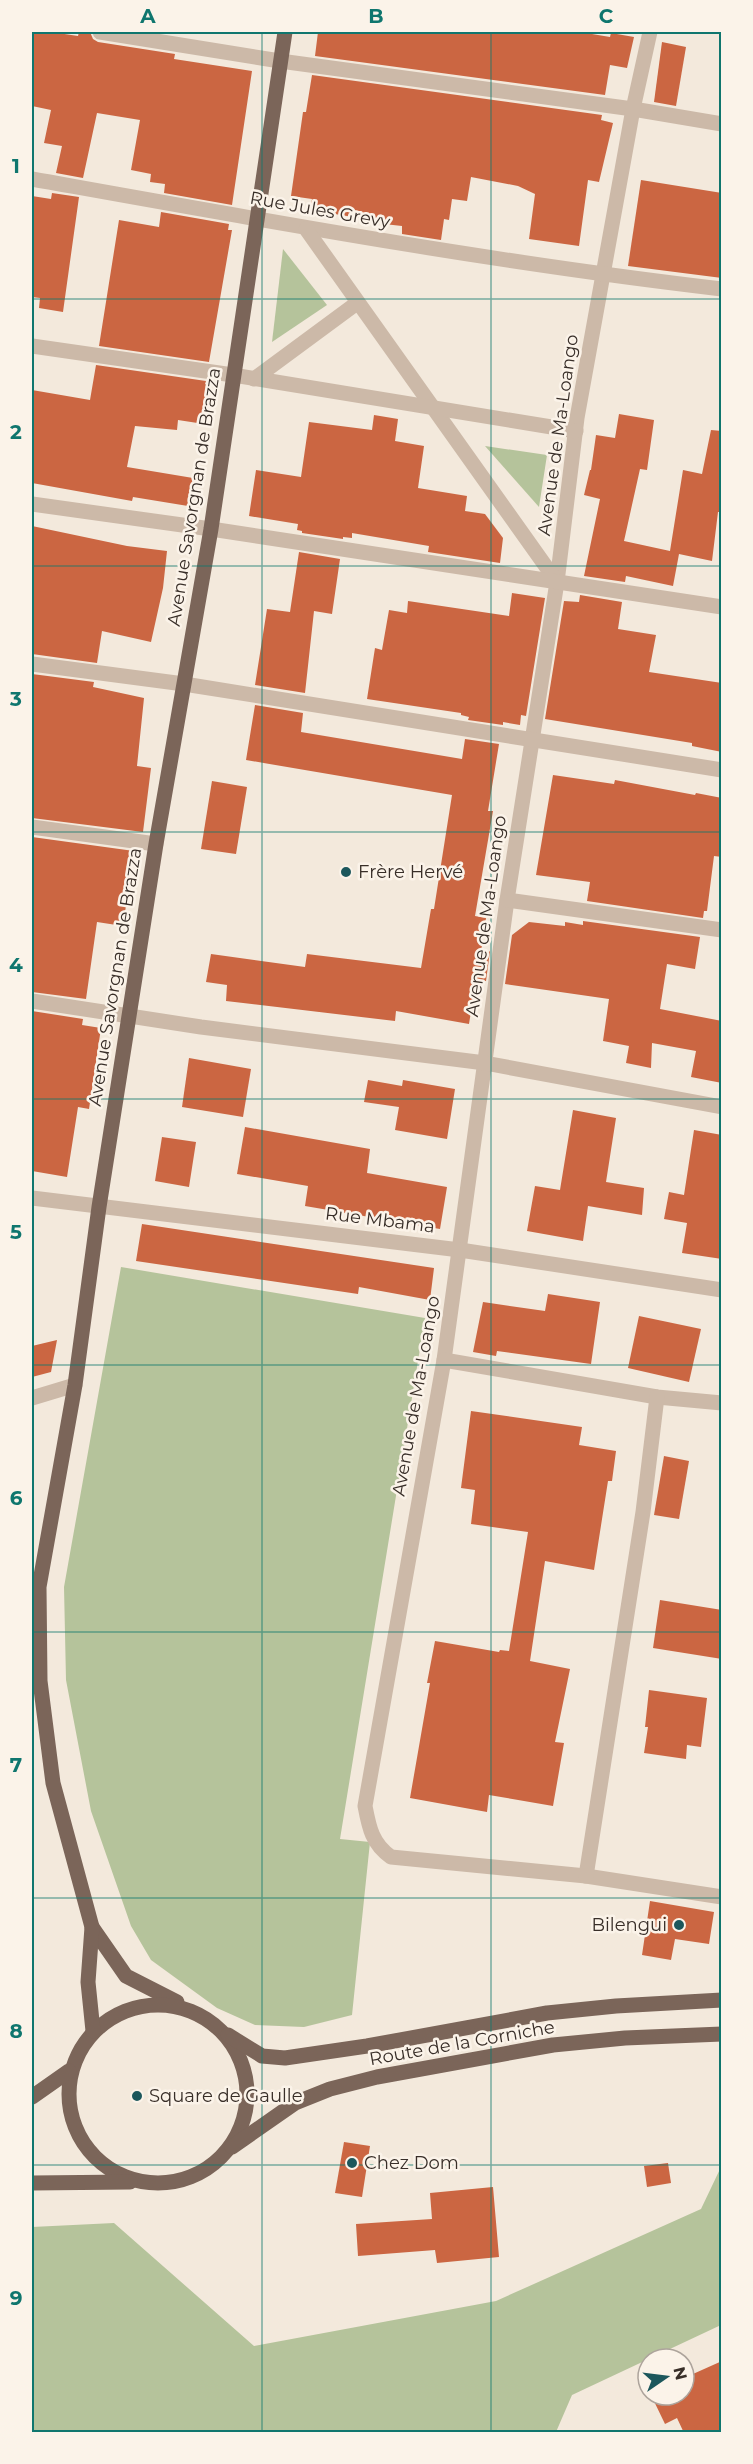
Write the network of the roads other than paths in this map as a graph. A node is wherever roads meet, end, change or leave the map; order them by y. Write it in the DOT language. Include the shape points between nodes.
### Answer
graph roads {
  1 [pos="100,32"];
  2 [pos="285,32"];
  3 [pos="650,32"];
  4 [pos="280,61"];
  5 [pos="633,109"];
  6 [pos="722,124"];
  7 [pos="32,179"];
  8 [pos="258,220"];
  9 [pos="306,229"];
  10 [pos="603,276"];
  11 [pos="722,289"];
  12 [pos="357,303"];
  13 [pos="32,346"];
  14 [pos="233,375"];
  15 [pos="254,379"];
  16 [pos="433,409"];
  17 [pos="576,431"];
  18 [pos="32,504"];
  19 [pos="211,529"];
  20 [pos="556,582"];
  21 [pos="722,607"];
  22 [pos="32,664"];
  23 [pos="184,684"];
  24 [pos="531,738"];
  25 [pos="722,770"];
  26 [pos="32,827"];
  27 [pos="156,844"];
  28 [pos="507,900"];
  29 [pos="722,930"];
  30 [pos="32,1001"];
  31 [pos="129,1017"];
  32 [pos="485,1063"];
  33 [pos="722,1107"];
  34 [pos="32,1198"];
  35 [pos="99,1207"];
  36 [pos="460,1250"];
  37 [pos="722,1290"];
  38 [pos="444,1360"];
  39 [pos="75,1385"];
  40 [pos="657,1396"];
  41 [pos="32,1398"];
  42 [pos="722,1402"];
  43 [pos="586,1876"];
  44 [pos="722,1898"];
  45 [pos="92,1927"];
  46 [pos="722,2000"];
  47 [pos="195,2012"];
  48 [pos="93,2031"];
  49 [pos="223,2032"];
  50 [pos="722,2034"];
  51 [pos="69,2071"];
  52 [pos="32,2097"];
  53 [pos="228,2151"];
  54 [pos="138,2182"];
  55 [pos="32,2183"];
  1 -- 4 [label="street"];
  2 -- 4 [label="main road, Avenue Savorgnan de Brazza"];
  3 -- 5 [label="street, Avenue de Ma-Loango"];
  4 -- 5 [label="street"];
  4 -- 8 [label="main road, Avenue Savorgnan de Brazza"];
  5 -- 6 [label="street"];
  5 -- 10 [label="street, Avenue de Ma-Loango"];
  7 -- 8 [label="street, Rue Jules Grevy"];
  8 -- 9 [label="street, Rue Jules Grevy"];
  8 -- 14 [label="main road, Avenue Savorgnan de Brazza"];
  9 -- 10 [label="street, Rue Jules Grevy"];
  9 -- 12 [label="street"];
  10 -- 11 [label="street, Rue Jules Grevy"];
  10 -- 17 [label="street, Avenue de Ma-Loango"];
  12 -- 15 [label="street"];
  12 -- 16 [label="street"];
  13 -- 14 [label="street"];
  14 -- 15 [label="street"];
  14 -- 19 [label="main road, Avenue Savorgnan de Brazza"];
  15 -- 16 [label="street"];
  16 -- 17 [label="street"];
  16 -- 20 [label="street"];
  17 -- 20 [label="street, Avenue de Ma-Loango"];
  18 -- 19 [label="street"];
  19 -- 20 [label="street"];
  19 -- 23 [label="main road, Avenue Savorgnan de Brazza"];
  20 -- 21 [label="street"];
  20 -- 24 [label="street, Avenue de Ma-Loango"];
  22 -- 23 [label="street"];
  23 -- 24 [label="street"];
  23 -- 27 [label="main road, Avenue Savorgnan de Brazza"];
  24 -- 25 [label="street"];
  24 -- 28 [label="street, Avenue de Ma-Loango"];
  26 -- 27 [label="street"];
  27 -- 31 [label="main road, Avenue Savorgnan de Brazza"];
  28 -- 29 [label="street"];
  28 -- 32 [label="street, Avenue de Ma-Loango"];
  30 -- 31 [label="street"];
  31 -- 32 [label="street"];
  31 -- 35 [label="main road, Avenue Savorgnan de Brazza"];
  32 -- 33 [label="street"];
  32 -- 36 [label="street, Avenue de Ma-Loango"];
  34 -- 35 [label="street, Rue Mbama"];
  35 -- 36 [label="street, Rue Mbama"];
  35 -- 39 [label="main road, Avenue Savorgnan de Brazza"];
  36 -- 37 [label="street, Rue Mbama"];
  36 -- 38 [label="street, Avenue de Ma-Loango"];
  38 -- 40 [label="street"];
  38 -- 43 [label="street, Avenue de Ma-Loango" via="364,1806 371,1835 391,1857"];
  39 -- 41 [label="street"];
  39 -- 45 [label="main road, Avenue Savorgnan de Brazza" via="39,1587 40,1681 54,1783"];
  40 -- 42 [label="street"];
  40 -- 43 [label="street"];
  43 -- 44 [label="street"];
  45 -- 47 [label="main road, Avenue Savorgnan de Brazza" via="126,1976"];
  45 -- 48 [label="main road, Avenue Savorgnan de Brazza" via="88,1982"];
  46 -- 49 [label="main road, Route de la Corniche" via="547,2013 285,2058 262,2056"];
  47 -- 48 [label="main road, Route de la Corniche" via="159,2004 123,2010"];
  47 -- 49 [label="main road, Route de la Corniche"];
  48 -- 51 [label="main road, Route de la Corniche"];
  49 -- 53 [label="main road, Route de la Corniche" via="240,2059 247,2090 243,2122"];
  50 -- 53 [label="main road, Route de la Corniche" via="554,2045 376,2077 330,2088 295,2103"];
  51 -- 52 [label="main road, Route de la Corniche"];
  51 -- 54 [label="main road, Route de la Corniche" via="72,2121 86,2149 109,2170"];
  53 -- 54 [label="main road, Route de la Corniche" via="202,2172 171,2183"];
  54 -- 55 [label="main road, Route de la Corniche"];
}
